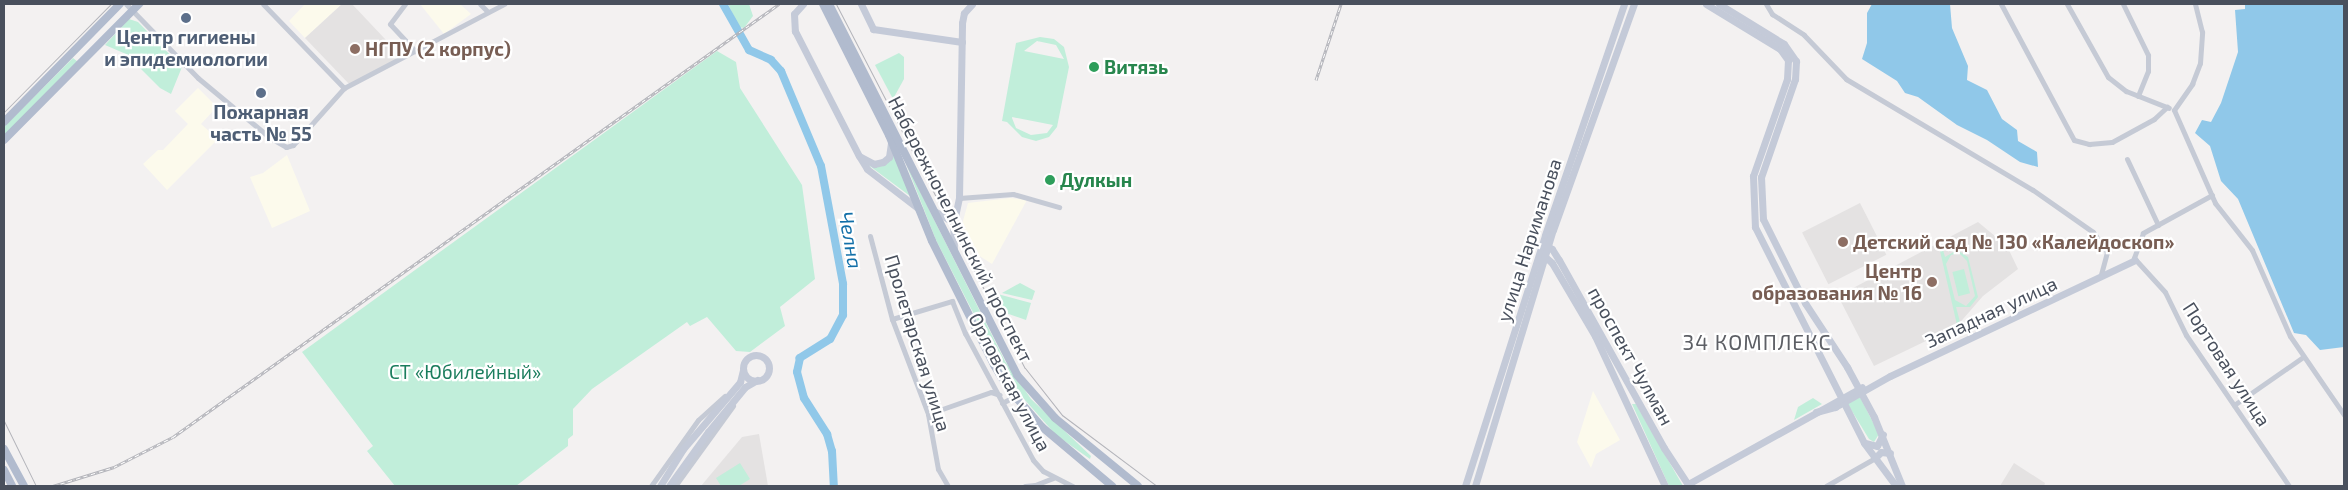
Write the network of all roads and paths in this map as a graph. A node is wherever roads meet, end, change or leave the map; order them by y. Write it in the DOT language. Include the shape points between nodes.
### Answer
graph roads {
  1 [pos="120,4"];
  2 [pos="126,4"];
  3 [pos="139,4"];
  4 [pos="263,4"];
  5 [pos="405,4"];
  6 [pos="480,4"];
  7 [pos="504,4"];
  8 [pos="803,4"];
  9 [pos="827,4"];
  10 [pos="860,4"];
  11 [pos="972,4"];
  12 [pos="1624,4"];
  13 [pos="1634,4"];
  14 [pos="1706,4"];
  15 [pos="1720,4"];
  16 [pos="1766,4"];
  17 [pos="2002,4"];
  18 [pos="2067,4"];
  19 [pos="2123,4"];
  20 [pos="2195,4"];
  21 [pos="132,10"];
  22 [pos="488,12"];
  23 [pos="962,42"];
  24 [pos="76,49"];
  25 [pos="415,51"];
  26 [pos="84,59"];
  27 [pos="344,88"];
  28 [pos="2138,96"];
  29 [pos="2167,107"];
  30 [pos="2174,110"];
  31 [pos="4,122"];
  32 [pos="889,136"];
  33 [pos="4,140"];
  34 [pos="859,156"];
  35 [pos="2127,159"];
  36 [pos="2212,196"];
  37 [pos="959,198"];
  38 [pos="931,207"];
  39 [pos="957,207"];
  40 [pos="1059,207"];
  41 [pos="920,210"];
  42 [pos="2158,225"];
  43 [pos="870,236"];
  44 [pos="1545,245"];
  45 [pos="955,254"];
  46 [pos="1542,254"];
  47 [pos="2135,260"];
  48 [pos="1558,272"];
  49 [pos="1539,274"];
  50 [pos="2099,279"];
  51 [pos="1815,317"];
  52 [pos="892,319"];
  53 [pos="1804,324"];
  54 [pos="1520,329"];
  55 [pos="1825,334"];
  56 [pos="1811,341"];
  57 [pos="2303,356"];
  58 [pos="743,370"];
  59 [pos="757,380"];
  60 [pos="1860,391"];
  61 [pos="735,394"];
  62 [pos="1000,395"];
  63 [pos="1015,396"];
  64 [pos="1841,400"];
  65 [pos="1639,402"];
  66 [pos="1002,403"];
  67 [pos="2234,405"];
  68 [pos="1628,407"];
  69 [pos="928,414"];
  70 [pos="2344,415"];
  71 [pos="1883,434"];
  72 [pos="1864,443"];
  73 [pos="4,449"];
  74 [pos="1091,449"];
  75 [pos="1890,453"];
  76 [pos="1875,458"];
  77 [pos="1082,463"];
  78 [pos="1112,467"];
  79 [pos="4,470"];
  80 [pos="1053,478"];
  81 [pos="1103,480"];
  82 [pos="1688,485"];
  83 [pos="12,486"];
  84 [pos="24,486"];
  85 [pos="651,486"];
  86 [pos="660,486"];
  87 [pos="669,486"];
  88 [pos="675,486"];
  89 [pos="948,486"];
  90 [pos="1025,486"];
  91 [pos="1035,486"];
  92 [pos="1073,486"];
  93 [pos="1112,486"];
  94 [pos="1138,486"];
  95 [pos="1465,486"];
  96 [pos="1475,486"];
  97 [pos="1665,486"];
  98 [pos="1826,486"];
  99 [pos="1896,486"];
  100 [pos="1902,486"];
  101 [pos="2289,486"];
  1 -- 24 [label="main road"];
  2 -- 21 [label="street"];
  3 -- 21 [label="main road"];
  4 -- 27 [label="street"];
  5 -- 25 [label="street" via="390,24"];
  6 -- 22 [label="street"];
  7 -- 22 [label="street"];
  8 -- 34 [label="street" via="794,14 794,31"];
  9 -- 32 [label="main road, Набережночелнинский проспект"];
  9 -- 38 [label="main road, Набережночелнинский проспект"];
  10 -- 23 [label="street" via="873,29"];
  11 -- 23 [label="street" via="964,12"];
  12 -- 44 [label="street, улица Нариманова"];
  13 -- 44 [label="street, улица Нариманова"];
  14 -- 53 [label="street" via="1780,49 1788,60 1787,78 1753,176 1752,200 1760,239"];
  15 -- 51 [label="street" via="1784,44 1796,61 1795,79 1764,164 1761,207 1774,243"];
  16 -- 50 [label="street" via="1772,14 1804,35 1846,79 2033,190 2093,232 2108,252 2107,265"];
  17 -- 29 [label="street" via="2074,140 2089,144 2112,142 2154,119"];
  18 -- 28 [label="street" via="2104,71 2116,84"];
  19 -- 28 [label="street" via="2148,55 2148,71"];
  20 -- 30 [label="street" via="2202,32 2200,63 2192,84"];
  21 -- 26 [label="main road"];
  21 -- 27 [label="street" via="198,78 283,147 293,145"];
  22 -- 25 [label="street"];
  23 -- 37 [label="street"];
  24 -- 26 [label="main road" via="77,59"];
  24 -- 31 [label="main road"];
  25 -- 27 [label="street"];
  26 -- 33 [label="main road"];
  28 -- 29 [label="street"];
  29 -- 30 [label="street"];
  30 -- 36 [label="street"];
  32 -- 34 [label="street" via="892,150 883,162 874,164"];
  32 -- 41 [label="main road, Набережночелнинский проспект"];
  34 -- 41 [label="street" via="867,169"];
  35 -- 42 [label="street"];
  36 -- 42 [label="street"];
  36 -- 57 [label="street" via="2255,255 2278,312"];
  37 -- 39 [label="street"];
  37 -- 40 [label="street" via="1013,194"];
  38 -- 39 [label="street" via="942,218 948,219"];
  38 -- 45 [label="main road, Набережночелнинский проспект"];
  39 -- 45 [label="street" via="953,226"];
  41 -- 63 [label="main road, Набережночелнинский проспект" via="994,366"];
  42 -- 47 [label="street" via="2140,236"];
  43 -- 52 [label="street, Пролетарская улица"];
  44 -- 46 [label="street, улица Нариманова"];
  44 -- 65 [label="street, проспект Чулман" via="1559,260"];
  45 -- 74 [label="main road, Набережночелнинский проспект" via="1017,375 1054,418"];
  46 -- 48 [label="street, проспект Чулман"];
  46 -- 49 [label="street, улица Нариманова"];
  46 -- 54 [label="street, улица Нариманова"];
  47 -- 50 [label="street, Западная улица"];
  47 -- 67 [label="street, Портовая улица" via="2165,292 2182,330"];
  48 -- 49 [label="street" via="1549,268"];
  48 -- 68 [label="street, проспект Чулман" via="1595,336"];
  49 -- 54 [label="street, улица Нариманова"];
  50 -- 60 [label="street, Западная улица"];
  51 -- 53 [label="street" via="1811,324"];
  51 -- 55 [label="street"];
  52 -- 62 [label="street, Орловская улица" via="952,300 965,333"];
  52 -- 69 [label="street, Пролетарская улица"];
  53 -- 56 [label="street"];
  54 -- 95 [label="street, улица Нариманова"];
  54 -- 96 [label="street, улица Нариманова"];
  55 -- 56 [label="street" via="1815,334"];
  55 -- 60 [label="street"];
  56 -- 64 [label="street"];
  57 -- 67 [label="street"];
  57 -- 70 [label="street"];
  58 -- 59 [label="street" via="748,379"];
  58 -- 59 [label="street" via="749,357 764,358 769,370 766,376"];
  58 -- 61 [label="street"];
  59 -- 61 [label="street"];
  60 -- 64 [label="street, Западная улица"];
  60 -- 71 [label="street"];
  61 -- 85 [label="street" via="698,420"];
  61 -- 86 [label="street" via="683,449"];
  61 -- 87 [label="street"];
  61 -- 88 [label="street" via="721,426"];
  62 -- 66 [label="street, Орловская улица"];
  62 -- 69 [label="street" via="991,392"];
  63 -- 66 [label="street"];
  63 -- 77 [label="main road, Набережночелнинский проспект" via="1042,427"];
  64 -- 72 [label="street"];
  64 -- 82 [label="street, Западная улица"];
  65 -- 68 [label="street" via="1631,400"];
  65 -- 82 [label="street, проспект Чулман"];
  66 -- 80 [label="street, Орловская улица" via="1032,460"];
  67 -- 101 [label="street, Портовая улица"];
  68 -- 97 [label="street, проспект Чулман"];
  69 -- 89 [label="street, Пролетарская улица" via="938,468"];
  71 -- 72 [label="street" via="1877,446 1869,447"];
  71 -- 75 [label="street"];
  72 -- 76 [label="street"];
  73 -- 84 [label="main road"];
  74 -- 77 [label="main road" via="1090,462"];
  74 -- 78 [label="main road, Набережночелнинский проспект"];
  75 -- 76 [label="street" via="1881,452"];
  75 -- 100 [label="street"];
  76 -- 98 [label="street"];
  76 -- 99 [label="street"];
  77 -- 81 [label="main road, Набережночелнинский проспект"];
  78 -- 81 [label="main road" via="1100,470"];
  78 -- 94 [label="main road, Набережночелнинский проспект"];
  79 -- 83 [label="main road"];
  80 -- 91 [label="street" via="1045,478"];
  80 -- 92 [label="street, Орловская улица"];
  81 -- 93 [label="main road, Набережночелнинский проспект"];
  90 -- 91 [label="street"];
}
